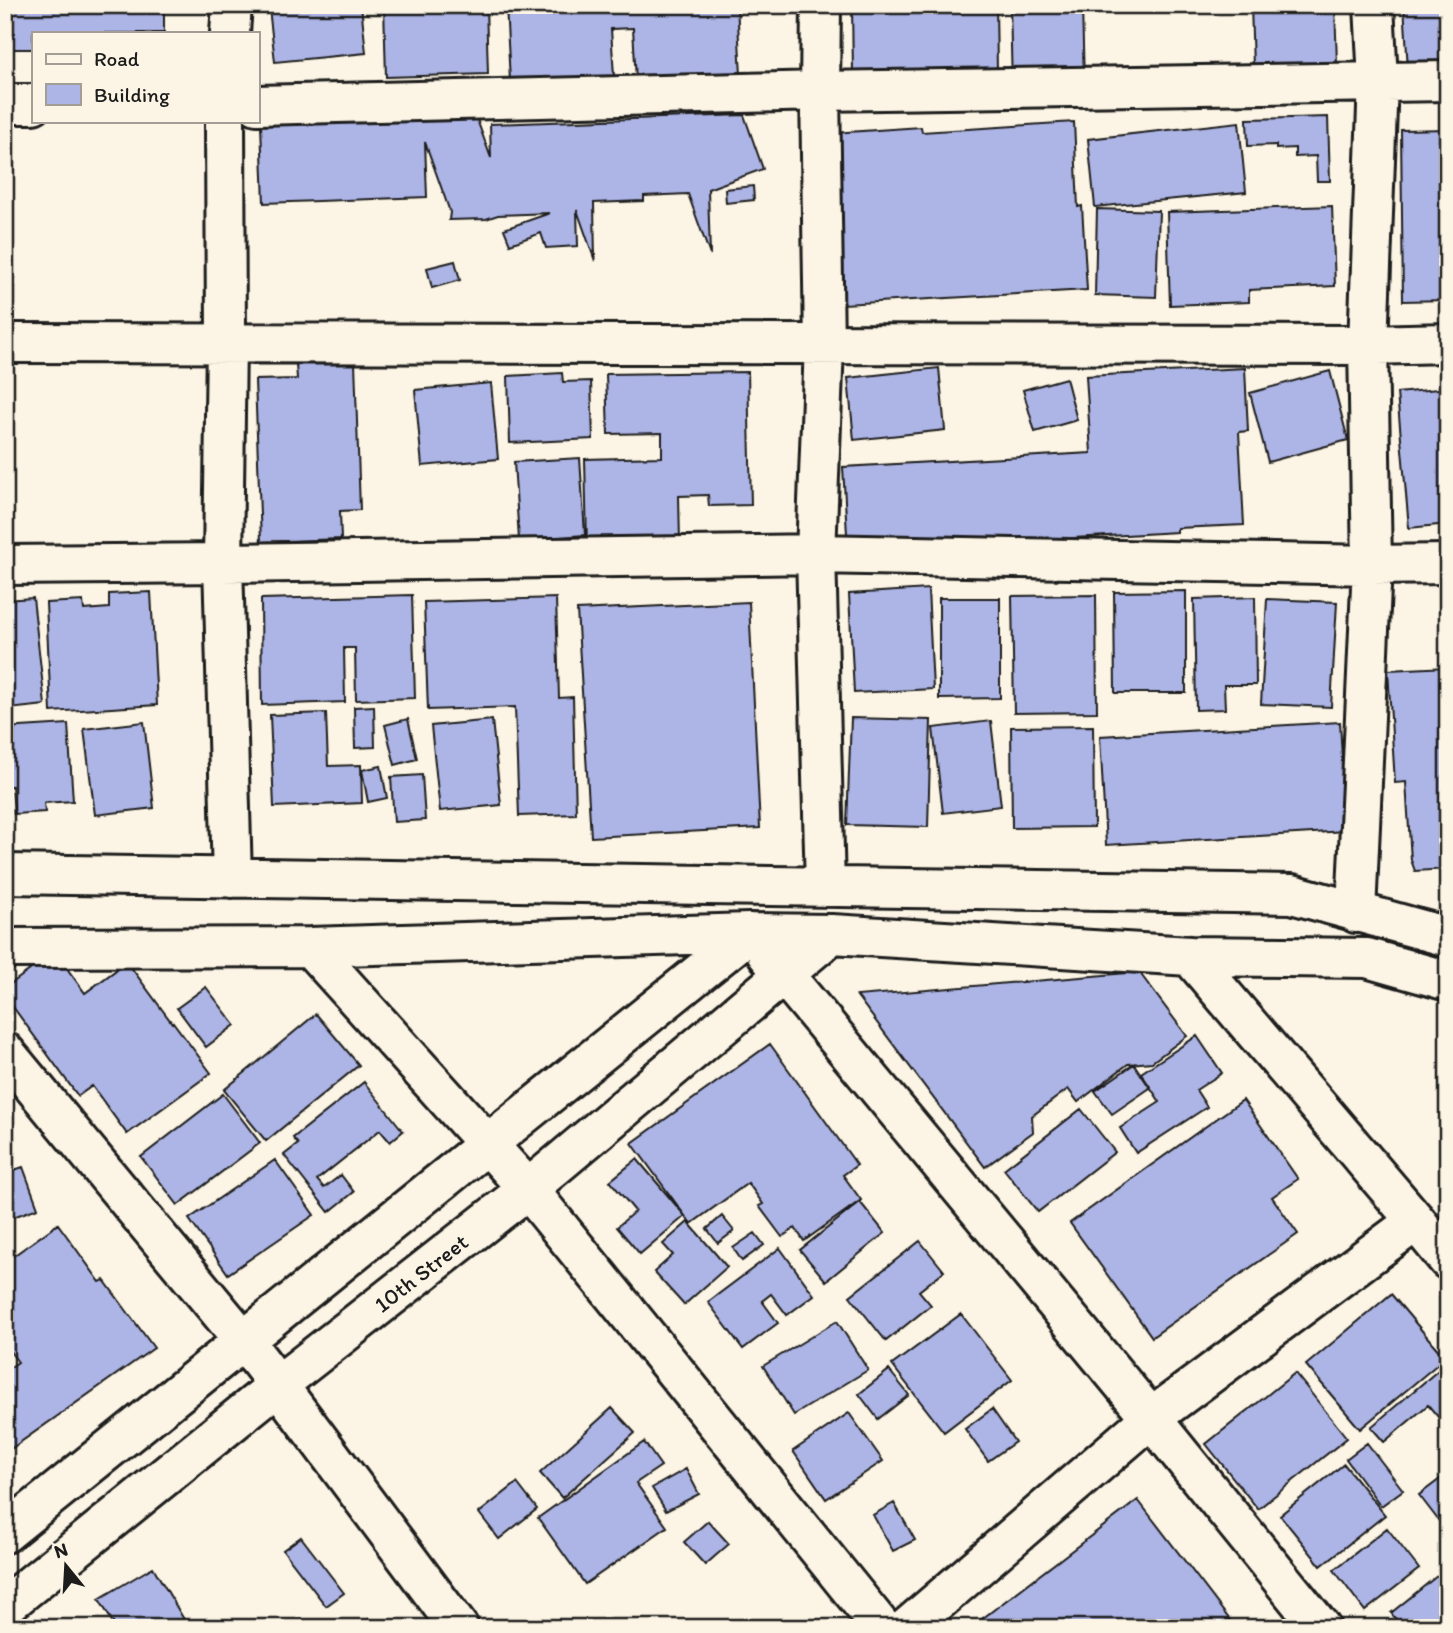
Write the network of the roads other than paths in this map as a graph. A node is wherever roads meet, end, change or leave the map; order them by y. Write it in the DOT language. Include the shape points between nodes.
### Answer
graph roads {
  1 [pos="232,5"];
  2 [pos="821,5"];
  3 [pos="1374,5"];
  4 [pos="230,32"];
  5 [pos="1378,81"];
  6 [pos="1448,81"];
  7 [pos="820,91"];
  8 [pos="5,104"];
  9 [pos="32,104"];
  10 [pos="259,105"];
  11 [pos="225,122"];
  12 [pos="5,342"];
  13 [pos="226,342"];
  14 [pos="1448,343"];
  15 [pos="824,345"];
  16 [pos="1368,345"];
  17 [pos="816,554"];
  18 [pos="223,563"];
  19 [pos="1448,564"];
  20 [pos="5,565"];
  21 [pos="1373,565"];
  22 [pos="5,874"];
  23 [pos="232,878"];
  24 [pos="825,887"];
  25 [pos="1356,913"];
  26 [pos="749,933"];
  27 [pos="832,934"];
  28 [pos="1448,937"];
  29 [pos="310,947"];
  30 [pos="5,948"];
  31 [pos="1190,956"];
  32 [pos="783,973"];
  33 [pos="1448,981"];
  34 [pos="5,1052"];
  35 [pos="488,1144"];
  36 [pos="528,1189"];
  37 [pos="1416,1221"];
  38 [pos="1448,1260"];
  39 [pos="244,1341"];
  40 [pos="278,1385"];
  41 [pos="1151,1418"];
  42 [pos="5,1533"];
  43 [pos="12,1609"];
  44 [pos="459,1628"];
  45 [pos="882,1628"];
  46 [pos="908,1628"];
  47 [pos="1321,1628"];
  1 -- 4 [label="street"];
  2 -- 7 [label="street"];
  3 -- 5 [label="street"];
  5 -- 6 [label="street"];
  5 -- 7 [label="street"];
  5 -- 16 [label="street"];
  7 -- 10 [label="street"];
  7 -- 15 [label="street"];
  8 -- 9 [label="street"];
  11 -- 13 [label="street"];
  12 -- 13 [label="street"];
  13 -- 15 [label="street"];
  13 -- 18 [label="street"];
  14 -- 16 [label="street"];
  15 -- 16 [label="street"];
  15 -- 17 [label="street"];
  16 -- 21 [label="street"];
  17 -- 18 [label="street"];
  17 -- 21 [label="street"];
  17 -- 24 [label="street"];
  18 -- 20 [label="street"];
  18 -- 23 [label="street"];
  19 -- 21 [label="street"];
  21 -- 25 [label="street"];
  22 -- 23 [label="street"];
  23 -- 24 [label="street"];
  24 -- 25 [label="street" via="1292,894"];
  25 -- 28 [label="street"];
  26 -- 27 [label="street"];
  26 -- 29 [label="street"];
  26 -- 32 [label="street"];
  26 -- 35 [label="street"];
  27 -- 31 [label="street"];
  27 -- 32 [label="street, 10th Street"];
  29 -- 30 [label="street"];
  29 -- 35 [label="street"];
  31 -- 33 [label="street" via="1367,958"];
  31 -- 37 [label="street"];
  32 -- 36 [label="street, 10th Street"];
  32 -- 41 [label="street"];
  34 -- 39 [label="street"];
  35 -- 36 [label="street"];
  35 -- 39 [label="street"];
  36 -- 40 [label="street, 10th Street"];
  36 -- 45 [label="street"];
  37 -- 38 [label="street"];
  37 -- 41 [label="street"];
  39 -- 40 [label="street"];
  39 -- 42 [label="street"];
  40 -- 43 [label="street, 10th Street"];
  40 -- 44 [label="street"];
  41 -- 46 [label="street"];
  41 -- 47 [label="street"];
}
